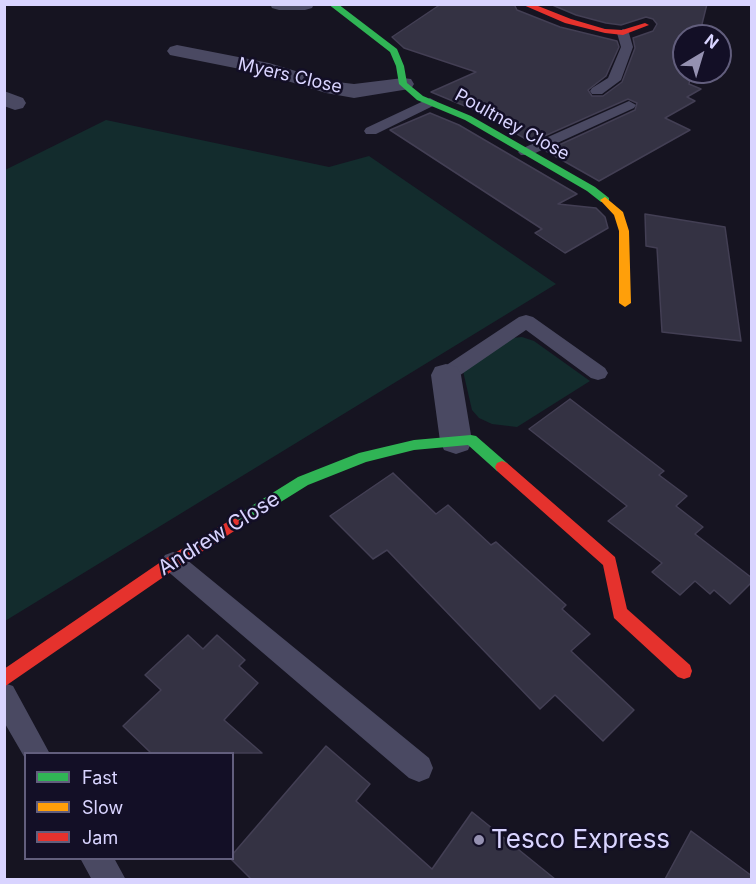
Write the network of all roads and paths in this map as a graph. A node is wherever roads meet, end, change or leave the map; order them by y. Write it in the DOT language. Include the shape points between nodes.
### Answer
graph roads {
  1 [pos="279,4"];
  2 [pos="305,4"];
  3 [pos="332,4"];
  4 [pos="525,4"];
  5 [pos="645,25"];
  6 [pos="622,33"];
  7 [pos="177,51"];
  8 [pos="403,84"];
  9 [pos="597,91"];
  10 [pos="430,102"];
  11 [pos="629,105"];
  12 [pos="371,131"];
  13 [pos="525,152"];
  14 [pos="625,303"];
  15 [pos="598,373"];
  16 [pos="446,375"];
  17 [pos="456,441"];
  18 [pos="173,562"];
  19 [pos="684,670"];
  20 [pos="4,679"];
  21 [pos="4,694"];
  22 [pos="36,752"];
  23 [pos="419,768"];
  24 [pos="97,860"];
  25 [pos="111,879"];
  1 -- 2 [label="street"];
  3 -- 8 [label="street" via="394,51"];
  4 -- 6 [label="street" via="568,21"];
  5 -- 6 [label="street"];
  6 -- 9 [label="lane" via="627,47 614,80"];
  7 -- 8 [label="street, Myers Close" via="269,69 326,87 354,91"];
  8 -- 10 [label="street, Poultney Close"];
  10 -- 12 [label="lane"];
  10 -- 13 [label="street, Poultney Close" via="468,118"];
  11 -- 13 [label="lane"];
  13 -- 14 [label="street, Poultney Close" via="591,189 620,214 624,231"];
  15 -- 16 [label="lane" via="526,321"];
  16 -- 17 [label="street"];
  17 -- 18 [label="street, Andrew Close" via="414,445 364,457 303,481"];
  17 -- 19 [label="street, Andrew Close" via="471,440 610,562 620,613"];
  18 -- 20 [label="street, Andrew Close"];
  18 -- 23 [label="lane"];
  21 -- 22 [label="lane"];
  24 -- 25 [label="lane"];
}
